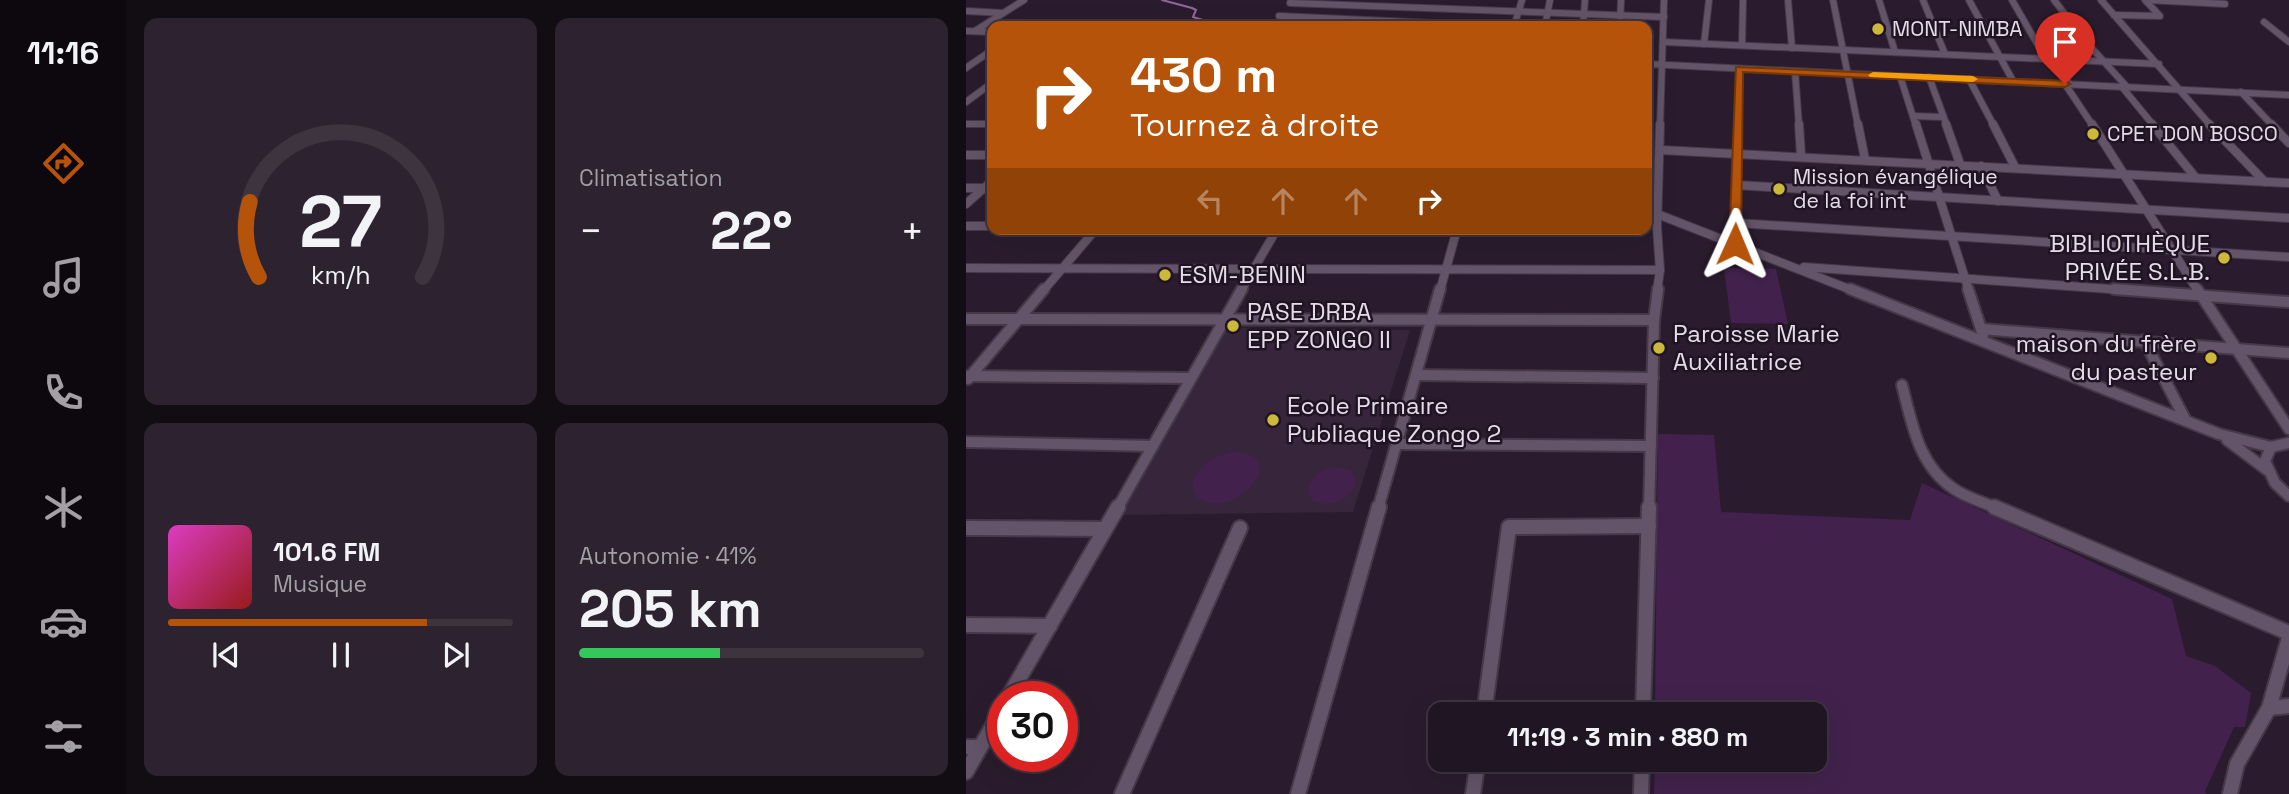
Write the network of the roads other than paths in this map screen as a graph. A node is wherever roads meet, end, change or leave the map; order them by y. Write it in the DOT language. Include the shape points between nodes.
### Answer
graph roads {
  1 [pos="1024,0"];
  2 [pos="1407,0"];
  3 [pos="1521,0"];
  4 [pos="1550,0"];
  5 [pos="1585,0"];
  6 [pos="1621,0"];
  7 [pos="1664,0"];
  8 [pos="1709,0"];
  9 [pos="1743,0"];
  10 [pos="1788,0"];
  11 [pos="1833,0"];
  12 [pos="1879,0"];
  13 [pos="1923,0"];
  14 [pos="1969,0"];
  15 [pos="2012,0"];
  16 [pos="2054,0"];
  17 [pos="2101,0"];
  18 [pos="2146,0"];
  19 [pos="2191,1"];
  20 [pos="1291,2"];
  21 [pos="2225,4"];
  22 [pos="1403,8"];
  23 [pos="966,11"];
  24 [pos="1518,12"];
  25 [pos="1003,13"];
  26 [pos="1547,13"];
  27 [pos="1584,15"];
  28 [pos="2114,15"];
  29 [pos="1279,16"];
  30 [pos="1620,16"];
  31 [pos="1664,17"];
  32 [pos="991,21"];
  33 [pos="1274,21"];
  34 [pos="1351,21"];
  35 [pos="1396,21"];
  36 [pos="1515,21"];
  37 [pos="1546,21"];
  38 [pos="1583,21"];
  39 [pos="1620,21"];
  40 [pos="2264,22"];
  41 [pos="987,23"];
  42 [pos="966,31"];
  43 [pos="975,31"];
  44 [pos="987,32"];
  45 [pos="1664,42"];
  46 [pos="2289,42"];
  47 [pos="1704,44"];
  48 [pos="1742,46"];
  49 [pos="1792,48"];
  50 [pos="1843,50"];
  51 [pos="1895,52"];
  52 [pos="987,53"];
  53 [pos="1945,54"];
  54 [pos="1999,57"];
  55 [pos="2050,59"];
  56 [pos="2103,61"];
  57 [pos="1652,64"];
  58 [pos="2159,64"];
  59 [pos="1664,65"];
  60 [pos="966,68"];
  61 [pos="1739,69"];
  62 [pos="1795,71"];
  63 [pos="1847,74"];
  64 [pos="1900,76"];
  65 [pos="1930,77"];
  66 [pos="1969,79"];
  67 [pos="2013,81"];
  68 [pos="2067,84"];
  69 [pos="987,87"];
  70 [pos="2124,87"];
  71 [pos="2182,89"];
  72 [pos="2241,92"];
  73 [pos="2289,94"];
  74 [pos="966,102"];
  75 [pos="1913,116"];
  76 [pos="1941,117"];
  77 [pos="966,124"];
  78 [pos="987,124"];
  79 [pos="2289,143"];
  80 [pos="1661,150"];
  81 [pos="1737,152"];
  82 [pos="966,155"];
  83 [pos="987,155"];
  84 [pos="1801,156"];
  85 [pos="1865,159"];
  86 [pos="1928,163"];
  87 [pos="1960,164"];
  88 [pos="1981,166"];
  89 [pos="2015,167"];
  90 [pos="2124,174"];
  91 [pos="2196,178"];
  92 [pos="2265,182"];
  93 [pos="2289,183"];
  94 [pos="1736,186"];
  95 [pos="966,188"];
  96 [pos="987,188"];
  97 [pos="987,189"];
  98 [pos="1939,197"];
  99 [pos="1998,201"];
  100 [pos="966,204"];
  101 [pos="2148,209"];
  102 [pos="2289,218"];
  103 [pos="1652,220"];
  104 [pos="1735,223"];
  105 [pos="966,226"];
  106 [pos="987,226"];
  107 [pos="1091,235"];
  108 [pos="1274,235"];
  109 [pos="1455,235"];
  110 [pos="1951,235"];
  111 [pos="1735,244"];
  112 [pos="2172,250"];
  113 [pos="2289,257"];
  114 [pos="1791,266"];
  115 [pos="966,268"];
  116 [pos="1063,269"];
  117 [pos="1254,269"];
  118 [pos="1446,270"];
  119 [pos="1660,270"];
  120 [pos="1965,278"];
  121 [pos="2200,295"];
  122 [pos="2289,302"];
  123 [pos="966,319"];
  124 [pos="1019,319"];
  125 [pos="1225,320"];
  126 [pos="1432,320"];
  127 [pos="1654,320"];
  128 [pos="1981,329"];
  129 [pos="2144,340"];
  130 [pos="1985,341"];
  131 [pos="2236,348"];
  132 [pos="2289,353"];
  133 [pos="1416,375"];
  134 [pos="967,378"];
  135 [pos="1192,378"];
  136 [pos="1653,378"];
  137 [pos="1902,385"];
  138 [pos="2185,419"];
  139 [pos="2289,429"];
  140 [pos="2219,434"];
  141 [pos="966,442"];
  142 [pos="2289,443"];
  143 [pos="1396,444"];
  144 [pos="1153,446"];
  145 [pos="1651,446"];
  146 [pos="2272,447"];
  147 [pos="2267,470"];
  148 [pos="2289,496"];
  149 [pos="1649,526"];
  150 [pos="966,528"];
  151 [pos="1240,528"];
  152 [pos="1105,529"];
  153 [pos="966,625"];
  154 [pos="1050,626"];
  155 [pos="2289,635"];
  156 [pos="1018,681"];
  157 [pos="1486,702"];
  158 [pos="1643,702"];
  159 [pos="2289,706"];
  160 [pos="2269,708"];
  161 [pos="987,729"];
  162 [pos="973,747"];
  163 [pos="966,772"];
  164 [pos="1476,772"];
  165 [pos="1642,772"];
  166 [pos="1122,794"];
  167 [pos="1298,794"];
  168 [pos="1473,794"];
  169 [pos="1641,794"];
  170 [pos="2230,794"];
  1 -- 25 [label="street"];
  2 -- 22 [label="street"];
  3 -- 24 [label="street"];
  4 -- 26 [label="street"];
  5 -- 27 [label="street"];
  6 -- 30 [label="street"];
  7 -- 31 [label="street"];
  8 -- 47 [label="street"];
  9 -- 48 [label="street"];
  10 -- 49 [label="street"];
  11 -- 50 [label="street"];
  12 -- 51 [label="street"];
  13 -- 53 [label="street"];
  14 -- 54 [label="street"];
  15 -- 55 [label="street"];
  16 -- 56 [label="street"];
  17 -- 28 [label="street"];
  18 -- 19 [label="street"];
  18 -- 28 [label="street" via="2160,16"];
  19 -- 21 [label="street"];
  20 -- 22 [label="street"];
  20 -- 29 [label="street"];
  22 -- 24 [label="street"];
  22 -- 35 [label="street"];
  23 -- 25 [label="street"];
  24 -- 26 [label="street"];
  24 -- 36 [label="street"];
  25 -- 32 [label="street"];
  26 -- 27 [label="street"];
  26 -- 37 [label="street"];
  27 -- 30 [label="street"];
  27 -- 38 [label="street"];
  28 -- 58 [label="street"];
  29 -- 33 [label="street"];
  29 -- 34 [label="street"];
  30 -- 31 [label="street"];
  30 -- 39 [label="street"];
  31 -- 45 [label="street"];
  40 -- 46 [label="street"];
  41 -- 43 [label="street"];
  42 -- 43 [label="street"];
  43 -- 44 [label="street"];
  45 -- 47 [label="street"];
  45 -- 59 [label="street"];
  47 -- 48 [label="street"];
  48 -- 49 [label="street"];
  49 -- 50 [label="street"];
  50 -- 51 [label="street"];
  50 -- 63 [label="street"];
  51 -- 53 [label="street"];
  52 -- 60 [label="street"];
  53 -- 54 [label="street"];
  54 -- 55 [label="street"];
  54 -- 67 [label="street"];
  55 -- 56 [label="street"];
  55 -- 68 [label="street"];
  56 -- 58 [label="street"];
  56 -- 70 [label="street"];
  57 -- 59 [label="street"];
  58 -- 71 [label="street"];
  59 -- 61 [label="street"];
  59 -- 80 [label="street"];
  61 -- 62 [label="street"];
  61 -- 81 [label="street"];
  62 -- 63 [label="street"];
  62 -- 84 [label="street"];
  63 -- 64 [label="street"];
  63 -- 85 [label="street"];
  64 -- 65 [label="street"];
  64 -- 75 [label="street"];
  65 -- 66 [label="street"];
  65 -- 76 [label="street"];
  66 -- 67 [label="street"];
  66 -- 89 [label="street"];
  67 -- 68 [label="street"];
  68 -- 70 [label="street"];
  68 -- 90 [label="street"];
  69 -- 74 [label="street"];
  70 -- 71 [label="street"];
  70 -- 91 [label="street"];
  71 -- 72 [label="street"];
  71 -- 92 [label="street"];
  72 -- 73 [label="street"];
  72 -- 79 [label="street"];
  75 -- 76 [label="street"];
  75 -- 86 [label="street"];
  76 -- 87 [label="street"];
  77 -- 78 [label="street"];
  80 -- 81 [label="street"];
  80 -- 103 [label="street"];
  81 -- 84 [label="street"];
  81 -- 94 [label="street"];
  82 -- 83 [label="street"];
  84 -- 85 [label="street"];
  85 -- 86 [label="street"];
  86 -- 87 [label="street"];
  86 -- 98 [label="street"];
  87 -- 88 [label="street"];
  88 -- 89 [label="street"];
  88 -- 99 [label="street"];
  89 -- 90 [label="street"];
  90 -- 91 [label="street"];
  90 -- 101 [label="street"];
  91 -- 92 [label="street"];
  92 -- 93 [label="street"];
  94 -- 98 [label="street"];
  94 -- 104 [label="street"];
  95 -- 96 [label="street"];
  97 -- 100 [label="street"];
  98 -- 99 [label="street"];
  98 -- 110 [label="street"];
  99 -- 101 [label="street"];
  101 -- 102 [label="street"];
  101 -- 112 [label="street"];
  103 -- 111 [label="street"];
  103 -- 119 [label="street"];
  104 -- 110 [label="street"];
  104 -- 111 [label="street"];
  105 -- 106 [label="street"];
  107 -- 116 [label="street"];
  108 -- 117 [label="street"];
  109 -- 118 [label="street"];
  110 -- 112 [label="street"];
  110 -- 120 [label="street"];
  111 -- 114 [label="street"];
  112 -- 113 [label="street"];
  112 -- 121 [label="street"];
  114 -- 120 [label="street"];
  114 -- 130 [label="street"];
  115 -- 116 [label="street"];
  116 -- 117 [label="street"];
  116 -- 124 [label="street"];
  117 -- 118 [label="street"];
  117 -- 125 [label="street"];
  118 -- 119 [label="street"];
  118 -- 126 [label="street"];
  119 -- 127 [label="street"];
  120 -- 121 [label="street"];
  120 -- 128 [label="street"];
  121 -- 122 [label="street"];
  121 -- 131 [label="street"];
  123 -- 124 [label="street"];
  124 -- 125 [label="street"];
  124 -- 134 [label="street"];
  125 -- 126 [label="street"];
  125 -- 135 [label="street"];
  126 -- 127 [label="street"];
  126 -- 133 [label="street"];
  127 -- 136 [label="street"];
  128 -- 129 [label="street"];
  128 -- 130 [label="street"];
  129 -- 131 [label="street"];
  129 -- 138 [label="street"];
  130 -- 138 [label="street"];
  131 -- 132 [label="street"];
  131 -- 139 [label="street"];
  133 -- 136 [label="street"];
  133 -- 143 [label="street"];
  134 -- 135 [label="street"];
  135 -- 144 [label="street"];
  136 -- 145 [label="street"];
  137 -- 155 [label="street" via="1927,463 1955,490"];
  138 -- 140 [label="street"];
  140 -- 146 [label="street"];
  140 -- 147 [label="street"];
  141 -- 144 [label="street"];
  142 -- 146 [label="street"];
  143 -- 145 [label="street"];
  143 -- 167 [label="street"];
  144 -- 152 [label="street"];
  145 -- 149 [label="street"];
  146 -- 147 [label="street" via="2265,461"];
  147 -- 148 [label="street"];
  149 -- 157 [label="street" via="1509,527"];
  149 -- 158 [label="street"];
  150 -- 152 [label="street"];
  151 -- 166 [label="street"];
  152 -- 154 [label="street"];
  153 -- 154 [label="street"];
  154 -- 156 [label="street"];
  155 -- 160 [label="street"];
  159 -- 160 [label="street"];
  160 -- 170 [label="street" via="2237,764"];
  161 -- 162 [label="street"];
  162 -- 163 [label="street"];
  164 -- 168 [label="street"];
  165 -- 169 [label="street"];
}
